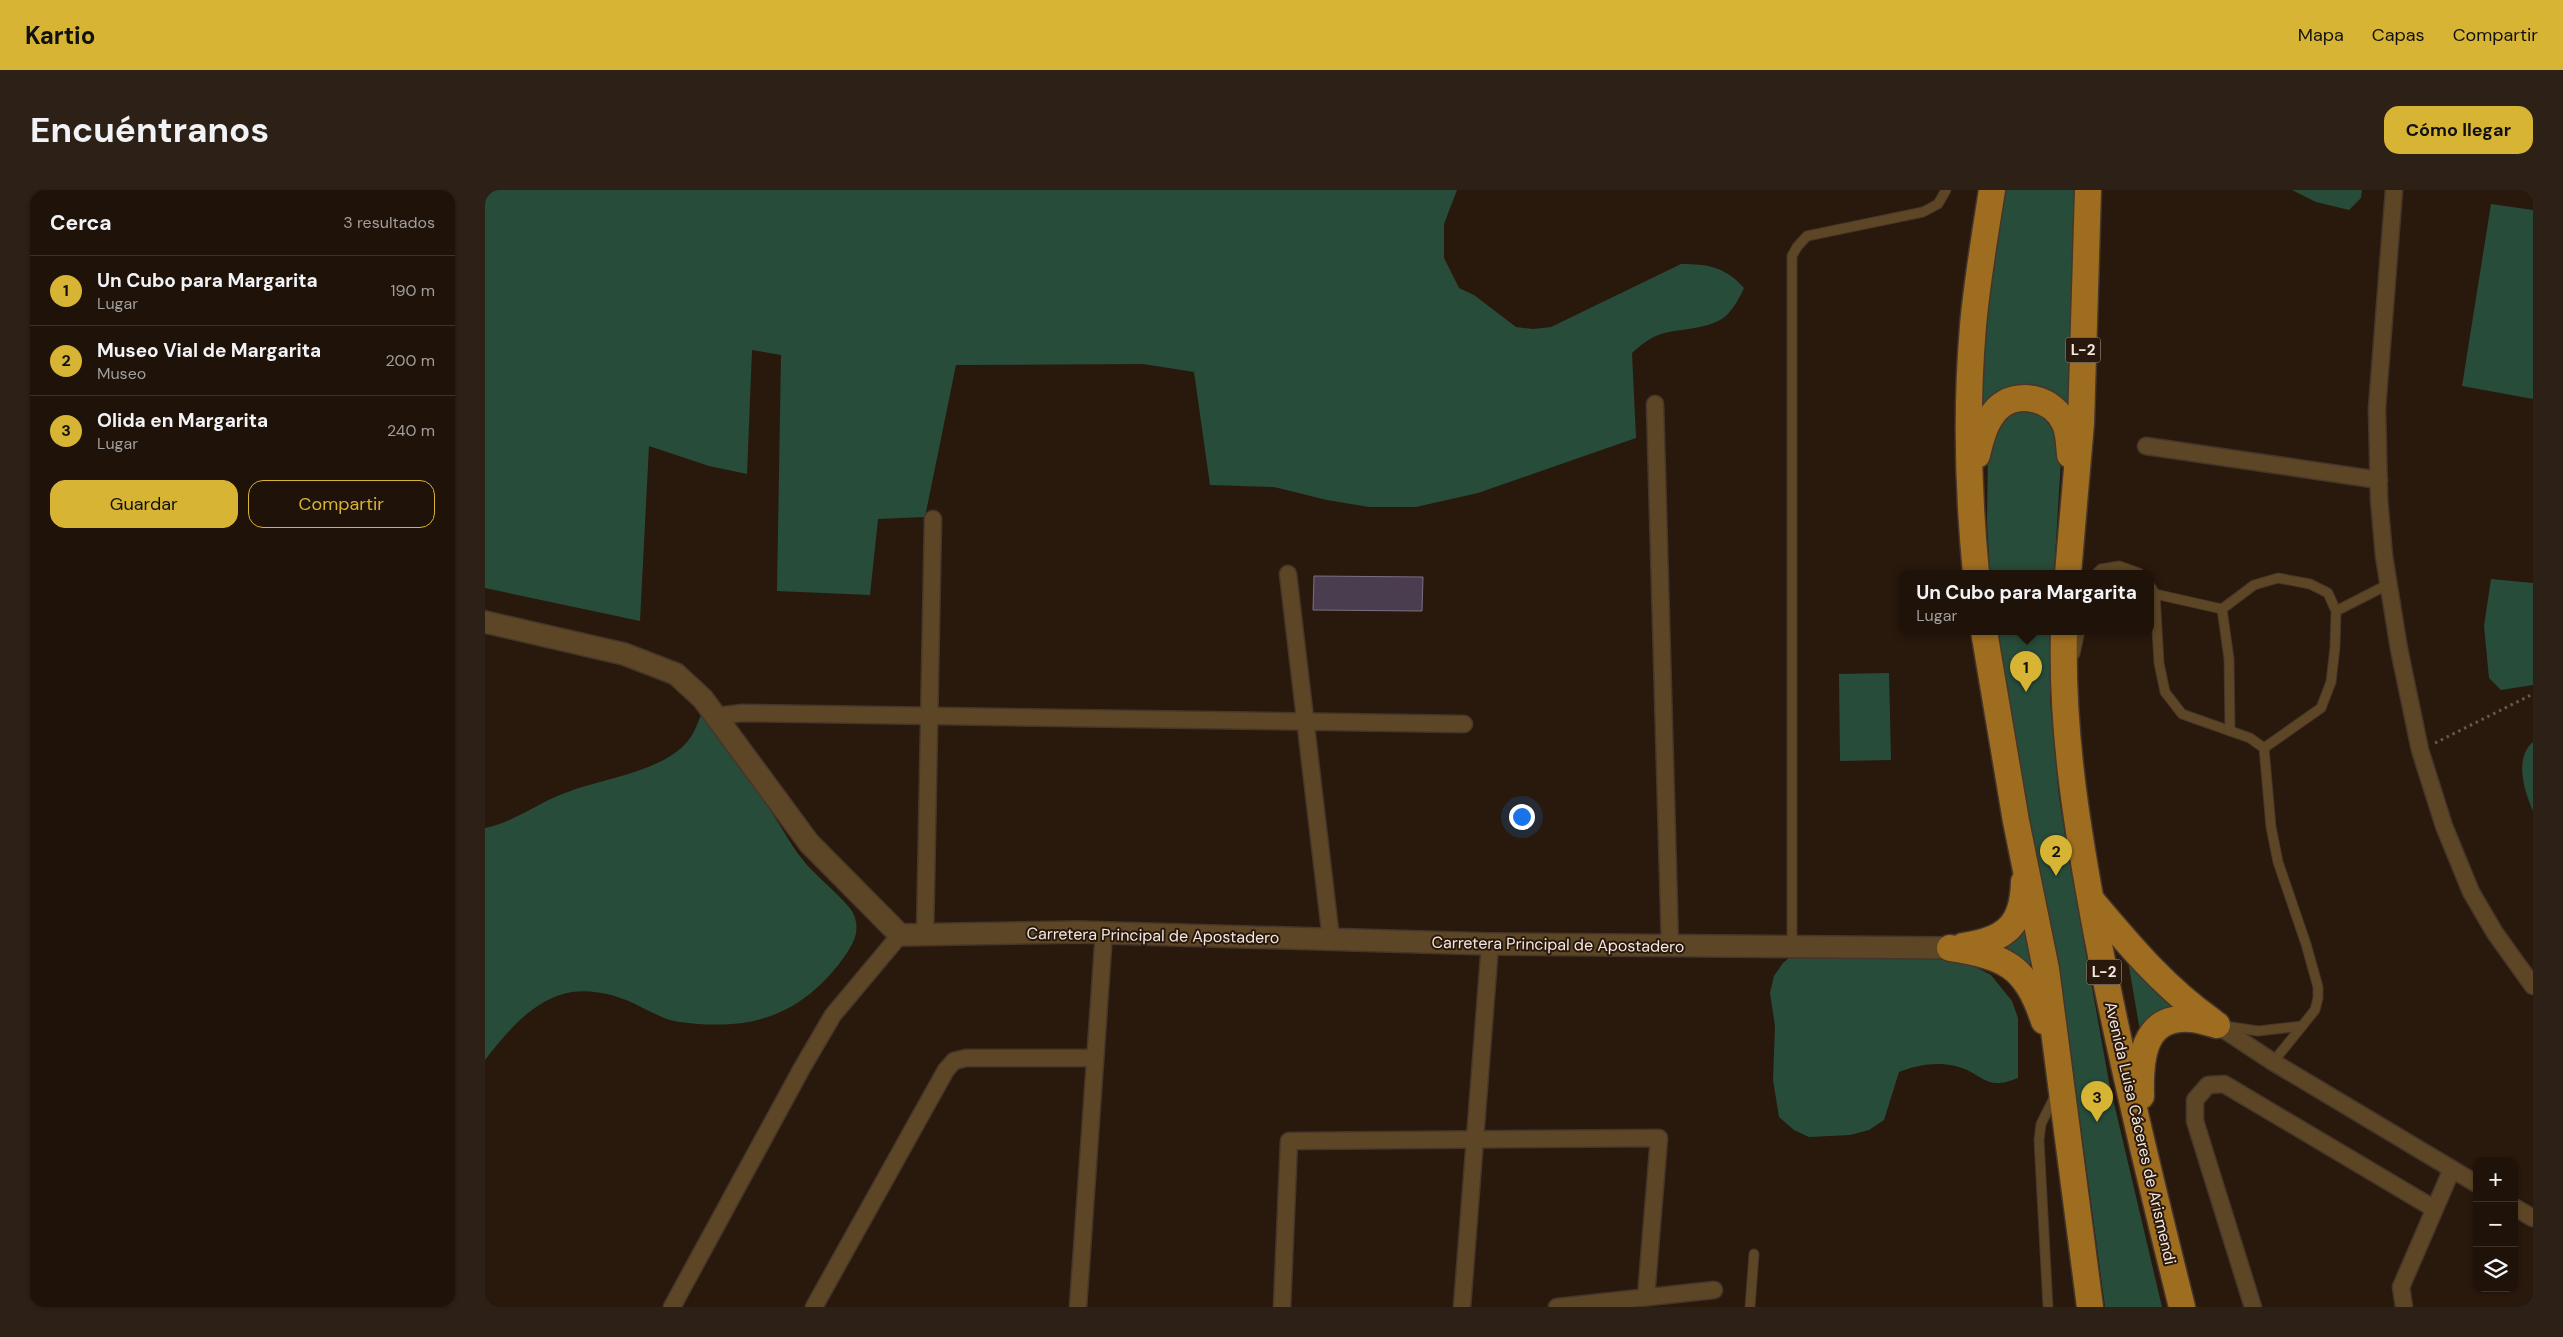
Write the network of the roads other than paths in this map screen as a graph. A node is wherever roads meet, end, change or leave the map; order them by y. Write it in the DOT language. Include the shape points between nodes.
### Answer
graph roads {
  1 [pos="1946,190"];
  2 [pos="1992,190"];
  3 [pos="2088,190"];
  4 [pos="2394,190"];
  5 [pos="1655,404"];
  6 [pos="2146,446"];
  7 [pos="2379,480"];
  8 [pos="1969,502"];
  9 [pos="2074,510"];
  10 [pos="933,519"];
  11 [pos="1976,570"];
  12 [pos="2069,570"];
  13 [pos="2100,570"];
  14 [pos="2130,570"];
  15 [pos="1288,574"];
  16 [pos="2389,584"];
  17 [pos="2154,591"];
  18 [pos="2222,609"];
  19 [pos="2154,611"];
  20 [pos="2335,611"];
  21 [pos="485,622"];
  22 [pos="1985,635"];
  23 [pos="2065,635"];
  24 [pos="2079,635"];
  25 [pos="2065,706"];
  26 [pos="717,716"];
  27 [pos="929,716"];
  28 [pos="1305,722"];
  29 [pos="1464,724"];
  30 [pos="2230,731"];
  31 [pos="2264,748"];
  32 [pos="2025,859"];
  33 [pos="2090,899"];
  34 [pos="1104,932"];
  35 [pos="899,935"];
  36 [pos="925,935"];
  37 [pos="1331,939"];
  38 [pos="1490,944"];
  39 [pos="1671,946"];
  40 [pos="1792,947"];
  41 [pos="1950,948"];
  42 [pos="2533,986"];
  43 [pos="2217,1025"];
  44 [pos="2302,1026"];
  45 [pos="1095,1058"];
  46 [pos="2273,1062"];
  47 [pos="2061,1075"];
  48 [pos="1475,1139"];
  49 [pos="2142,1144"];
  50 [pos="2452,1169"];
  51 [pos="2473,1182"];
  52 [pos="2433,1208"];
  53 [pos="2518,1209"];
  54 [pos="2533,1218"];
  55 [pos="1755,1254"];
  56 [pos="1714,1290"];
  57 [pos="1646,1297"];
  58 [pos="672,1307"];
  59 [pos="814,1307"];
  60 [pos="1078,1307"];
  61 [pos="1282,1307"];
  62 [pos="1462,1307"];
  63 [pos="1557,1307"];
  64 [pos="1750,1307"];
  65 [pos="2047,1307"];
  66 [pos="2090,1307"];
  67 [pos="2182,1307"];
  68 [pos="2253,1307"];
  69 [pos="2403,1307"];
  1 -- 40 [label="lane" via="1938,204 1923,212 1807,236 1792,256"];
  2 -- 8 [label="main road" via="1973,325"];
  3 -- 9 [label="main road, L-2" via="2081,423"];
  4 -- 7 [label="street" via="2377,408"];
  5 -- 39 [label="street"];
  6 -- 7 [label="street"];
  7 -- 16 [label="street"];
  8 -- 9 [label="main road" via="1977,456 1988,421 1998,408 2026,397 2041,400 2055,409 2065,424"];
  8 -- 11 [label="main road"];
  9 -- 12 [label="main road, L-2"];
  10 -- 27 [label="street"];
  13 -- 14 [label="lane" via="2119,566"];
  15 -- 28 [label="street"];
  16 -- 20 [label="lane"];
  16 -- 42 [label="street" via="2420,750 2444,826 2471,892 2495,933"];
  17 -- 18 [label="lane"];
  18 -- 20 [label="lane" via="2254,585 2278,578 2310,584 2328,593"];
  18 -- 30 [label="lane" via="2229,658"];
  19 -- 30 [label="lane" via="2165,692 2182,714"];
  20 -- 31 [label="lane" via="2331,682 2321,708"];
  21 -- 26 [label="street" via="623,654 676,674"];
  22 -- 32 [label="main road"];
  23 -- 25 [label="main road, Avenida Luisa Cáceres de Arismendi / L-2"];
  24 -- 25 [label="lane"];
  25 -- 33 [label="main road, Avenida Luisa Cáceres de Arismendi / L-2" via="2075,813"];
  26 -- 27 [label="street" via="742,713"];
  26 -- 35 [label="street" via="809,843"];
  27 -- 28 [label="street"];
  27 -- 36 [label="street"];
  28 -- 29 [label="street"];
  28 -- 37 [label="street"];
  30 -- 31 [label="lane" via="2250,738"];
  31 -- 44 [label="lane" via="2271,827 2278,862 2317,986 2315,1010"];
  32 -- 41 [label="main road" via="2024,894 2015,922 2003,935 1983,943"];
  32 -- 47 [label="main road" via="2046,969"];
  33 -- 43 [label="main road" via="2155,975"];
  33 -- 49 [label="main road, Avenida Luisa Cáceres de Arismendi / L-2" via="2117,1040"];
  34 -- 36 [label="street, Carretera Principal de Apostadero"];
  34 -- 37 [label="street, Carretera Principal de Apostadero"];
  34 -- 45 [label="street"];
  35 -- 36 [label="street, Carretera Principal de Apostadero"];
  35 -- 58 [label="street" via="829,1023"];
  37 -- 38 [label="street, Carretera Principal de Apostadero"];
  38 -- 39 [label="street, Carretera Principal de Apostadero"];
  38 -- 48 [label="street"];
  39 -- 40 [label="street, Carretera Principal de Apostadero"];
  40 -- 41 [label="street, Carretera Principal de Apostadero"];
  41 -- 47 [label="main road" via="1989,954 2019,972 2041,1011"];
  43 -- 44 [label="lane" via="2258,1031"];
  43 -- 46 [label="street"];
  43 -- 49 [label="main road" via="2190,1019 2172,1020 2154,1032 2144,1047"];
  44 -- 46 [label="lane"];
  45 -- 59 [label="street" via="966,1058 954,1061 946,1070"];
  45 -- 60 [label="street"];
  46 -- 50 [label="street"];
  47 -- 65 [label="lane" via="2041,1124 2039,1140"];
  47 -- 66 [label="main road"];
  48 -- 57 [label="street" via="1659,1138"];
  48 -- 61 [label="street" via="1289,1141"];
  48 -- 62 [label="street"];
  49 -- 67 [label="main road, Avenida Luisa Cáceres de Arismendi / L-2"];
  50 -- 51 [label="street"];
  50 -- 52 [label="street"];
  52 -- 68 [label="street" via="2224,1084 2208,1085 2195,1100 2195,1121"];
  52 -- 69 [label="street" via="2401,1287"];
  53 -- 54 [label="street"];
  55 -- 64 [label="lane"];
  56 -- 57 [label="street"];
  57 -- 63 [label="street"];
}
